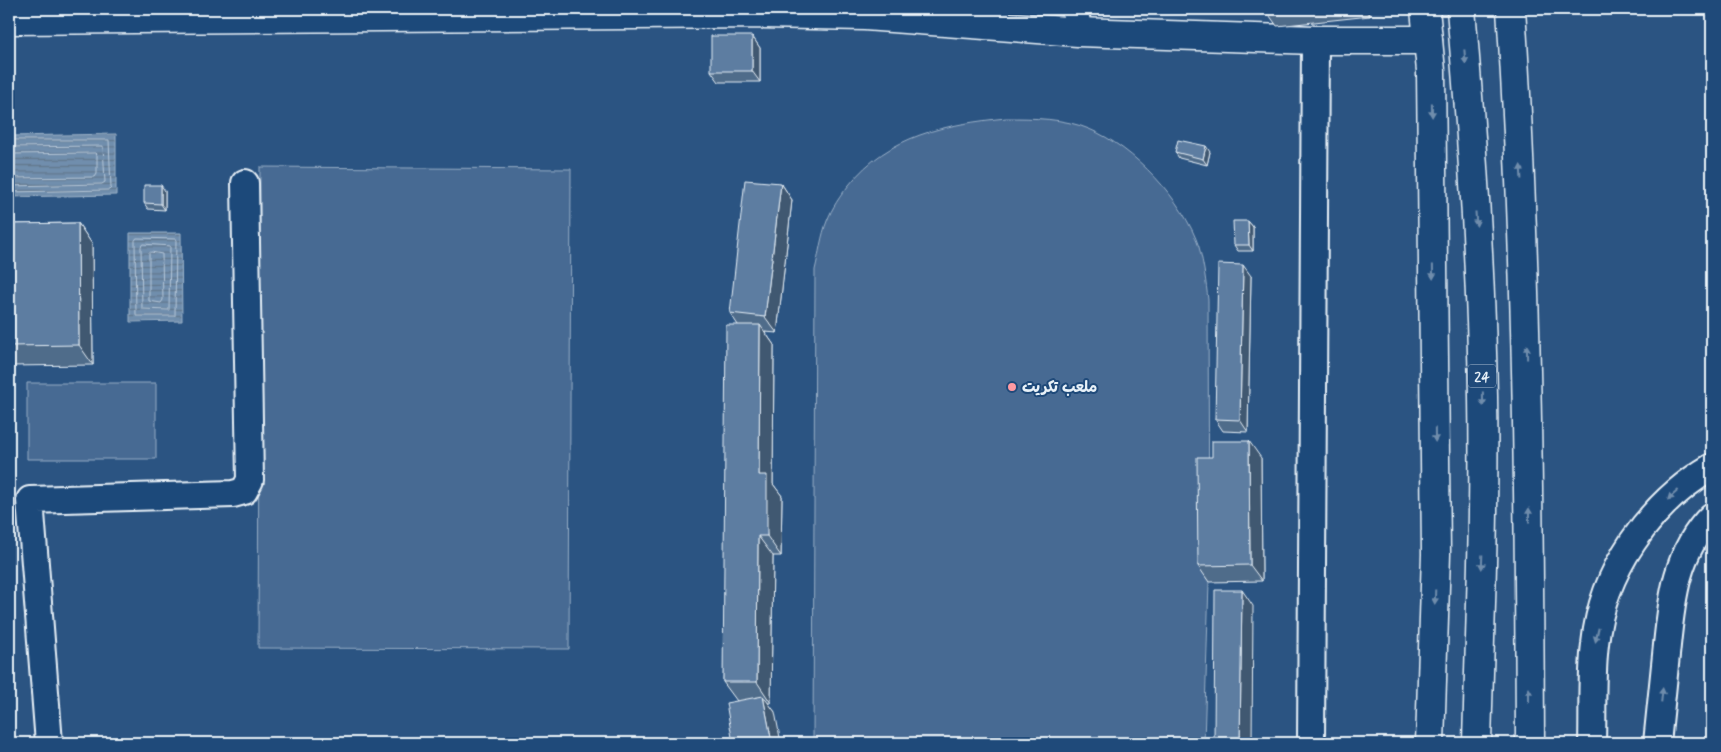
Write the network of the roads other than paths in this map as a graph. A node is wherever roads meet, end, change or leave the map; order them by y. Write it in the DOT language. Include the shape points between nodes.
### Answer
graph roads {
  1 [pos="1425,9"];
  2 [pos="1461,9"];
  3 [pos="1511,9"];
  4 [pos="619,12"];
  5 [pos="9,20"];
  6 [pos="1076,20"];
  7 [pos="1315,40"];
  8 [pos="1428,40"];
  9 [pos="245,182"];
  10 [pos="1712,467"];
  11 [pos="1712,516"];
  12 [pos="49,743"];
  13 [pos="1311,743"];
  14 [pos="1430,743"];
  15 [pos="1477,743"];
  16 [pos="1530,743"];
  17 [pos="1592,743"];
  18 [pos="1657,743"];
  1 -- 8 [label="main road"];
  2 -- 15 [label="main road, 24, one-way" via="1478,254 1483,397"];
  16 -- 3 [label="main road, one-way" via="1524,244"];
  4 -- 5 [label="main road"];
  4 -- 6 [label="main road"];
  6 -- 7 [label="main road"];
  7 -- 8 [label="main road"];
  7 -- 13 [label="street"];
  8 -- 14 [label="main road, one-way" via="1431,71 1436,554"];
  9 -- 12 [label="street" via="250,480 244,491 233,494 30,500"];
  10 -- 17 [label="street, one-way" via="1691,479 1655,512 1626,551 1606,596 1595,644"];
  18 -- 11 [label="street, one-way" via="1673,593 1693,542"];
}
